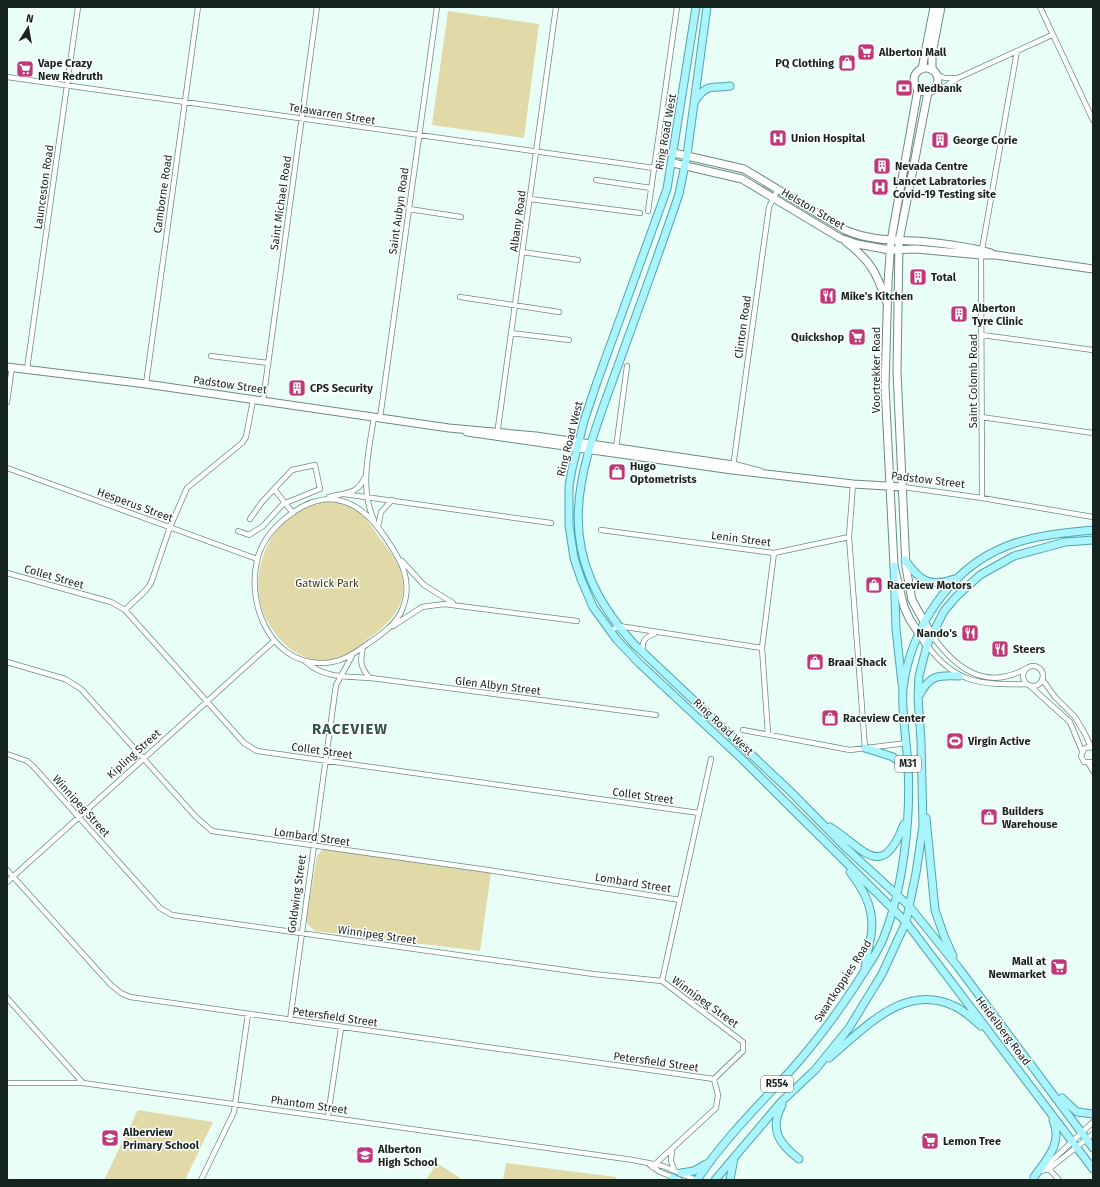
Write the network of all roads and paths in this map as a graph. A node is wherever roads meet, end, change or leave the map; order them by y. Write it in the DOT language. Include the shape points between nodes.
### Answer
graph roads {
  1 [pos="78,7"];
  2 [pos="198,7"];
  3 [pos="317,7"];
  4 [pos="437,7"];
  5 [pos="556,7"];
  6 [pos="677,7"];
  7 [pos="696,7"];
  8 [pos="707,7"];
  9 [pos="934,7"];
  10 [pos="941,7"];
  11 [pos="1040,7"];
  12 [pos="1052,35"];
  13 [pos="1017,51"];
  14 [pos="922,69"];
  15 [pos="934,72"];
  16 [pos="7,77"];
  17 [pos="958,78"];
  18 [pos="67,85"];
  19 [pos="730,86"];
  20 [pos="918,89"];
  21 [pos="931,90"];
  22 [pos="185,101"];
  23 [pos="694,102"];
  24 [pos="302,119"];
  25 [pos="1093,120"];
  26 [pos="419,136"];
  27 [pos="536,152"];
  28 [pos="674,153"];
  29 [pos="687,156"];
  30 [pos="673,163"];
  31 [pos="685,166"];
  32 [pos="654,168"];
  33 [pos="596,180"];
  34 [pos="651,188"];
  35 [pos="778,189"];
  36 [pos="772,198"];
  37 [pos="530,199"];
  38 [pos="409,209"];
  39 [pos="648,211"];
  40 [pos="640,213"];
  41 [pos="461,217"];
  42 [pos="840,238"];
  43 [pos="891,241"];
  44 [pos="899,242"];
  45 [pos="890,250"];
  46 [pos="899,251"];
  47 [pos="522,252"];
  48 [pos="981,253"];
  49 [pos="578,260"];
  50 [pos="1093,269"];
  51 [pos="460,297"];
  52 [pos="515,304"];
  53 [pos="888,307"];
  54 [pos="559,312"];
  55 [pos="511,332"];
  56 [pos="982,335"];
  57 [pos="569,340"];
  58 [pos="1093,350"];
  59 [pos="211,356"];
  60 [pos="268,363"];
  61 [pos="627,366"];
  62 [pos="9,367"];
  63 [pos="27,369"];
  64 [pos="146,384"];
  65 [pos="253,400"];
  66 [pos="263,401"];
  67 [pos="7,402"];
  68 [pos="377,417"];
  69 [pos="982,417"];
  70 [pos="1093,433"];
  71 [pos="497,434"];
  72 [pos="578,445"];
  73 [pos="589,446"];
  74 [pos="616,448"];
  75 [pos="7,468"];
  76 [pos="733,468"];
  77 [pos="366,475"];
  78 [pos="853,484"];
  79 [pos="891,487"];
  80 [pos="903,487"];
  81 [pos="274,489"];
  82 [pos="344,494"];
  83 [pos="366,496"];
  84 [pos="982,498"];
  85 [pos="318,500"];
  86 [pos="392,500"];
  87 [pos="285,503"];
  88 [pos="292,512"];
  89 [pos="1093,517"];
  90 [pos="250,519"];
  91 [pos="551,523"];
  92 [pos="377,525"];
  93 [pos="170,526"];
  94 [pos="601,530"];
  95 [pos="1093,530"];
  96 [pos="238,531"];
  97 [pos="1073,532"];
  98 [pos="849,537"];
  99 [pos="1093,540"];
  100 [pos="1077,541"];
  101 [pos="774,553"];
  102 [pos="257,559"];
  103 [pos="401,560"];
  104 [pos="906,560"];
  105 [pos="894,566"];
  106 [pos="7,573"];
  107 [pos="958,578"];
  108 [pos="455,604"];
  109 [pos="125,610"];
  110 [pos="577,621"];
  111 [pos="924,624"];
  112 [pos="619,626"];
  113 [pos="386,631"];
  114 [pos="610,631"];
  115 [pos="656,633"];
  116 [pos="919,633"];
  117 [pos="931,634"];
  118 [pos="274,641"];
  119 [pos="927,645"];
  120 [pos="363,647"];
  121 [pos="762,648"];
  122 [pos="644,654"];
  123 [pos="352,656"];
  124 [pos="7,662"];
  125 [pos="306,662"];
  126 [pos="1027,668"];
  127 [pos="959,676"];
  128 [pos="338,677"];
  129 [pos="371,678"];
  130 [pos="1042,679"];
  131 [pos="1028,685"];
  132 [pos="903,690"];
  133 [pos="918,698"];
  134 [pos="206,702"];
  135 [pos="656,715"];
  136 [pos="743,730"];
  137 [pos="768,734"];
  138 [pos="907,743"];
  139 [pos="865,748"];
  140 [pos="1092,748"];
  141 [pos="1082,751"];
  142 [pos="7,754"];
  143 [pos="143,759"];
  144 [pos="711,759"];
  145 [pos="325,761"];
  146 [pos="1091,763"];
  147 [pos="908,770"];
  148 [pos="1093,771"];
  149 [pos="923,800"];
  150 [pos="699,813"];
  151 [pos="79,816"];
  152 [pos="907,817"];
  153 [pos="816,818"];
  154 [pos="313,846"];
  155 [pos="838,855"];
  156 [pos="7,870"];
  157 [pos="13,877"];
  158 [pos="7,882"];
  159 [pos="896,893"];
  160 [pos="680,900"];
  161 [pos="909,906"];
  162 [pos="892,908"];
  163 [pos="906,922"];
  164 [pos="301,933"];
  165 [pos="958,967"];
  166 [pos="864,972"];
  167 [pos="662,981"];
  168 [pos="7,998"];
  169 [pos="248,1014"];
  170 [pos="290,1020"];
  171 [pos="342,1028"];
  172 [pos="992,1035"];
  173 [pos="815,1070"];
  174 [pos="1036,1070"];
  175 [pos="714,1079"];
  176 [pos="7,1083"];
  177 [pos="83,1083"];
  178 [pos="790,1093"];
  179 [pos="236,1104"];
  180 [pos="1050,1111"];
  181 [pos="1093,1114"];
  182 [pos="328,1116"];
  183 [pos="1093,1122"];
  184 [pos="1093,1134"];
  185 [pos="1084,1135"];
  186 [pos="1074,1144"];
  187 [pos="672,1148"];
  188 [pos="1093,1148"];
  189 [pos="735,1156"];
  190 [pos="799,1159"];
  191 [pos="710,1161"];
  192 [pos="653,1165"];
  193 [pos="1048,1167"];
  194 [pos="1093,1169"];
  195 [pos="676,1176"];
  196 [pos="1033,1178"];
  197 [pos="201,1180"];
  198 [pos="696,1180"];
  199 [pos="715,1180"];
  200 [pos="730,1180"];
  201 [pos="1059,1180"];
  1 -- 18 [label="street, Launceston Road"];
  2 -- 22 [label="street, Camborne Road"];
  3 -- 24 [label="street, Saint Michael Road"];
  4 -- 26 [label="street, Saint Aubyn Road"];
  5 -- 27 [label="street, Albany Road"];
  6 -- 32 [label="street"];
  7 -- 28 [label="main road, Ring Road West"];
  8 -- 23 [label="main road, Ring Road West"];
  9 -- 14 [label="street, Voortrekker Road"];
  10 -- 15 [label="street, Voortrekker Road" via="932,54"];
  11 -- 12 [label="street"];
  12 -- 13 [label="street"];
  12 -- 25 [label="street"];
  13 -- 17 [label="street"];
  13 -- 48 [label="street, Saint Colomb Road"];
  14 -- 15 [label="street"];
  14 -- 20 [label="street, Voortrekker Road" via="914,78"];
  15 -- 17 [label="street" via="945,78"];
  15 -- 21 [label="street, Voortrekker Road" via="937,84"];
  16 -- 18 [label="street, Telawarren Street"];
  17 -- 21 [label="street" via="944,87"];
  18 -- 22 [label="street, Telawarren Street"];
  18 -- 63 [label="street, Launceston Road"];
  19 -- 23 [label="main road" via="704,89"];
  20 -- 21 [label="street"];
  20 -- 43 [label="street, Voortrekker Road"];
  21 -- 44 [label="street, Voortrekker Road"];
  22 -- 24 [label="street, Telawarren Street"];
  22 -- 64 [label="street, Camborne Road"];
  23 -- 29 [label="main road, Ring Road West"];
  24 -- 26 [label="street, Telawarren Street"];
  24 -- 60 [label="street, Saint Michael Road"];
  26 -- 27 [label="street, Telawarren Street"];
  26 -- 38 [label="street, Saint Aubyn Road"];
  27 -- 32 [label="street, Telawarren Street"];
  27 -- 37 [label="street, Albany Road"];
  28 -- 29 [label="street, Helston Street"];
  28 -- 30 [label="main road, Ring Road West"];
  29 -- 31 [label="main road, Ring Road West"];
  29 -- 35 [label="street, Helston Street" via="744,170"];
  30 -- 31 [label="street, Helston Street"];
  30 -- 72 [label="main road, Ring Road West" via="659,215 597,382"];
  31 -- 36 [label="street, Helston Street" via="734,177"];
  31 -- 73 [label="main road, Ring Road West" via="673,212"];
  32 -- 34 [label="street"];
  33 -- 34 [label="street"];
  34 -- 39 [label="street"];
  35 -- 36 [label="street, Clinton Road"];
  35 -- 43 [label="street, Helston Street" via="845,230"];
  36 -- 42 [label="street, Helston Street"];
  36 -- 76 [label="street, Clinton Road" via="766,223"];
  37 -- 40 [label="street"];
  37 -- 47 [label="street, Albany Road"];
  38 -- 41 [label="street"];
  38 -- 68 [label="street, Saint Aubyn Road"];
  42 -- 45 [label="street, Helston Street"];
  42 -- 53 [label="street" via="863,255 871,266 881,283"];
  43 -- 44 [label="street, Helston Street"];
  43 -- 45 [label="street, Voortrekker Road"];
  44 -- 46 [label="street, Voortrekker Road"];
  44 -- 48 [label="street, Helston Street" via="916,241"];
  45 -- 46 [label="street, Helston Street"];
  45 -- 53 [label="street, Voortrekker Road"];
  46 -- 48 [label="street, Helston Street" via="916,249"];
  46 -- 80 [label="street, Voortrekker Road" via="897,372"];
  47 -- 49 [label="street"];
  47 -- 52 [label="street, Albany Road"];
  48 -- 50 [label="street, Helston Street"];
  48 -- 56 [label="street, Saint Colomb Road"];
  51 -- 52 [label="street"];
  52 -- 54 [label="street"];
  52 -- 55 [label="street, Albany Road"];
  53 -- 79 [label="street, Voortrekker Road" via="885,386"];
  55 -- 57 [label="street"];
  55 -- 71 [label="street, Albany Road"];
  56 -- 58 [label="street"];
  56 -- 69 [label="street, Saint Colomb Road"];
  59 -- 60 [label="street"];
  60 -- 66 [label="street, Saint Michael Road"];
  61 -- 74 [label="street"];
  62 -- 63 [label="street, Padstow Street"];
  62 -- 67 [label="street"];
  63 -- 64 [label="street, Padstow Street"];
  64 -- 65 [label="street, Padstow Street"];
  65 -- 66 [label="street, Padstow Street"];
  65 -- 93 [label="street" via="246,437 242,443 191,483 182,495"];
  66 -- 68 [label="street, Padstow Street"];
  68 -- 71 [label="street, Padstow Street"];
  68 -- 77 [label="street, Saint Aubyn Road"];
  69 -- 70 [label="street"];
  69 -- 84 [label="street, Saint Colomb Road"];
  71 -- 72 [label="street, Padstow Street"];
  72 -- 73 [label="street, Padstow Street"];
  72 -- 114 [label="main road, Ring Road West" via="569,486 571,541 586,592"];
  73 -- 74 [label="street, Padstow Street"];
  73 -- 76 [label="street, Padstow Street"];
  73 -- 112 [label="main road, Ring Road West" via="582,473 578,507 581,547 587,570 598,594"];
  74 -- 76 [label="street, Padstow Street"];
  75 -- 93 [label="street, Hesperus Street"];
  76 -- 78 [label="street, Padstow Street"];
  77 -- 82 [label="street" via="359,488"];
  77 -- 83 [label="street, Saint Aubyn Road"];
  78 -- 79 [label="street, Padstow Street"];
  78 -- 98 [label="street"];
  79 -- 80 [label="street, Padstow Street"];
  79 -- 105 [label="street, Voortrekker Road"];
  80 -- 84 [label="street, Padstow Street"];
  80 -- 104 [label="street, Voortrekker Road"];
  81 -- 87 [label="street"];
  81 -- 87 [label="street" via="292,470 315,465 320,489"];
  81 -- 90 [label="street"];
  82 -- 83 [label="street"];
  82 -- 85 [label="street"];
  83 -- 86 [label="street"];
  83 -- 92 [label="street, Saint Aubyn Road"];
  84 -- 89 [label="street, Padstow Street"];
  85 -- 88 [label="street"];
  85 -- 92 [label="street" via="342,500 360,509"];
  86 -- 91 [label="street"];
  86 -- 92 [label="street" via="381,512"];
  87 -- 88 [label="street"];
  87 -- 96 [label="street" via="263,526 249,535"];
  88 -- 102 [label="street" via="268,537"];
  92 -- 103 [label="street"];
  93 -- 102 [label="street, Hesperus Street"];
  93 -- 109 [label="street" via="151,582"];
  94 -- 101 [label="street, Lenin Street"];
  95 -- 97 [label="main road"];
  97 -- 100 [label="main road"];
  97 -- 107 [label="main road" via="1035,538 1007,546 984,557"];
  98 -- 101 [label="street, Lenin Street"];
  98 -- 139 [label="street"];
  99 -- 100 [label="main road"];
  100 -- 117 [label="main road" via="1014,556 986,571 956,596"];
  101 -- 121 [label="street"];
  102 -- 118 [label="street" via="254,578 255,601"];
  103 -- 108 [label="street" via="424,585"];
  103 -- 113 [label="street" via="406,576 405,598 402,611"];
  104 -- 107 [label="main road" via="915,574 927,582 942,583"];
  104 -- 111 [label="street, Voortrekker Road" via="912,600"];
  105 -- 116 [label="street, Voortrekker Road" via="901,598 910,620"];
  105 -- 132 [label="main road" via="896,629"];
  106 -- 109 [label="street, Collet Street" via="111,602"];
  107 -- 111 [label="main road" via="936,603"];
  108 -- 110 [label="street"];
  108 -- 113 [label="street" via="422,607"];
  109 -- 134 [label="street, Collet Street"];
  111 -- 116 [label="main road, M31"];
  111 -- 117 [label="street, Voortrekker Road"];
  112 -- 114 [label="street"];
  112 -- 115 [label="street"];
  112 -- 122 [label="main road, Ring Road West"];
  113 -- 120 [label="street"];
  114 -- 155 [label="main road, Ring Road West" via="640,664 743,760"];
  115 -- 121 [label="street"];
  115 -- 122 [label="street" via="646,638 643,645"];
  116 -- 119 [label="street, Voortrekker Road"];
  116 -- 132 [label="main road, M31"];
  117 -- 119 [label="main road, M31"];
  117 -- 126 [label="street" via="953,661 975,674 1008,676 1016,675"];
  118 -- 125 [label="street" via="287,652"];
  118 -- 134 [label="street, Kipling Street"];
  119 -- 127 [label="street" via="941,662"];
  119 -- 133 [label="main road, M31" via="919,676"];
  120 -- 123 [label="street"];
  120 -- 129 [label="street" via="361,666"];
  121 -- 137 [label="street"];
  122 -- 153 [label="main road, Ring Road West"];
  123 -- 125 [label="street" via="328,663"];
  123 -- 128 [label="street, Goldwing Street"];
  124 -- 143 [label="street, Lombard Street" via="65,679 77,686"];
  125 -- 128 [label="street, Glen Albyn Street" via="324,674"];
  126 -- 130 [label="street" via="1037,668 1042,672"];
  126 -- 131 [label="street" via="1023,676"];
  127 -- 131 [label="street" via="984,684"];
  127 -- 133 [label="main road" via="934,677 925,684"];
  128 -- 129 [label="street, Glen Albyn Street"];
  128 -- 145 [label="street, Goldwing Street"];
  129 -- 135 [label="street, Glen Albyn Street"];
  130 -- 131 [label="street" via="1036,685"];
  130 -- 140 [label="street" via="1075,717"];
  131 -- 141 [label="street" via="1070,722"];
  132 -- 138 [label="main road, M31"];
  133 -- 149 [label="main road, M31"];
  134 -- 143 [label="street, Kipling Street"];
  134 -- 145 [label="street, Collet Street" via="249,748"];
  136 -- 137 [label="street"];
  137 -- 139 [label="street" via="840,748"];
  138 -- 139 [label="street"];
  138 -- 147 [label="main road, M31"];
  139 -- 147 [label="main road" via="893,757"];
  140 -- 141 [label="street"];
  141 -- 146 [label="street" via="1082,760"];
  142 -- 151 [label="street, Winnipeg Street" via="27,761"];
  143 -- 151 [label="street, Kipling Street"];
  143 -- 154 [label="street, Lombard Street" via="212,831"];
  144 -- 150 [label="street"];
  145 -- 150 [label="street, Collet Street"];
  145 -- 154 [label="street, Goldwing Street"];
  146 -- 148 [label="street"];
  147 -- 152 [label="main road, M31"];
  149 -- 161 [label="main road, M31" via="920,847"];
  149 -- 165 [label="main road" via="935,910"];
  150 -- 160 [label="street"];
  151 -- 157 [label="street, Kipling Street"];
  151 -- 164 [label="street, Winnipeg Street" via="166,912"];
  152 -- 153 [label="main road" via="895,846 880,856 872,856 859,850 833,828"];
  152 -- 159 [label="main road, M31" via="905,846"];
  153 -- 159 [label="main road, Ring Road West"];
  154 -- 160 [label="street, Lombard Street"];
  154 -- 164 [label="street, Goldwing Street"];
  155 -- 162 [label="main road, Ring Road West"];
  155 -- 166 [label="main road" via="863,889 868,902 872,925"];
  156 -- 157 [label="street, Petersfield Street"];
  157 -- 158 [label="street, Kipling Street"];
  157 -- 169 [label="street, Petersfield Street" via="92,966 121,993 138,999"];
  159 -- 161 [label="main road, Heidelberg Road"];
  159 -- 162 [label="main road, Swartkoppies Road / R554"];
  160 -- 167 [label="street"];
  161 -- 163 [label="main road, R554"];
  161 -- 165 [label="main road, Heidelberg Road"];
  162 -- 163 [label="main road, Heidelberg Road"];
  162 -- 166 [label="main road, Swartkoppies Road / R554" via="882,940"];
  163 -- 172 [label="main road, Heidelberg Road"];
  163 -- 173 [label="main road, R554" via="866,1002"];
  164 -- 167 [label="street, Winnipeg Street" via="593,974"];
  164 -- 170 [label="street, Goldwing Street"];
  165 -- 174 [label="main road, Heidelberg Road"];
  166 -- 191 [label="main road, Swartkoppies Road / R554" via="834,1018"];
  167 -- 175 [label="street, Winnipeg Street" via="743,1042 742,1050"];
  168 -- 177 [label="street"];
  169 -- 170 [label="street, Petersfield Street"];
  169 -- 179 [label="street"];
  170 -- 171 [label="street, Petersfield Street"];
  171 -- 175 [label="street, Petersfield Street"];
  171 -- 182 [label="street"];
  172 -- 173 [label="main road" via="955,1006 940,1001 916,1000 893,1007 882,1014"];
  172 -- 180 [label="main road, Heidelberg Road"];
  173 -- 178 [label="main road, R554"];
  174 -- 181 [label="main road" via="1071,1108 1081,1114"];
  174 -- 185 [label="main road, Heidelberg Road"];
  175 -- 187 [label="street" via="718,1095 716,1108"];
  176 -- 177 [label="street, Phantom Street"];
  177 -- 179 [label="street, Phantom Street"];
  178 -- 189 [label="main road, R554"];
  178 -- 190 [label="main road" via="781,1106 775,1122 780,1140"];
  179 -- 182 [label="street, Phantom Street"];
  179 -- 197 [label="street"];
  180 -- 186 [label="main road, Heidelberg Road"];
  180 -- 196 [label="main road" via="1056,1128 1055,1146"];
  182 -- 192 [label="street, Phantom Street"];
  183 -- 185 [label="street"];
  184 -- 185 [label="street"];
  185 -- 186 [label="street"];
  185 -- 188 [label="main road, Heidelberg Road"];
  186 -- 193 [label="street"];
  186 -- 194 [label="main road, Heidelberg Road"];
  187 -- 192 [label="street"];
  187 -- 195 [label="street" via="671,1161"];
  189 -- 199 [label="main road, R554"];
  189 -- 200 [label="main road"];
  191 -- 195 [label="main road" via="694,1171"];
  191 -- 198 [label="main road, Swartkoppies Road / R554"];
  192 -- 195 [label="street, Phantom Street"];
  192 -- 195 [label="street, Phantom Street"];
  193 -- 196 [label="street"];
  193 -- 201 [label="street"];
  195 -- 198 [label="street, Phantom Street"];
}
